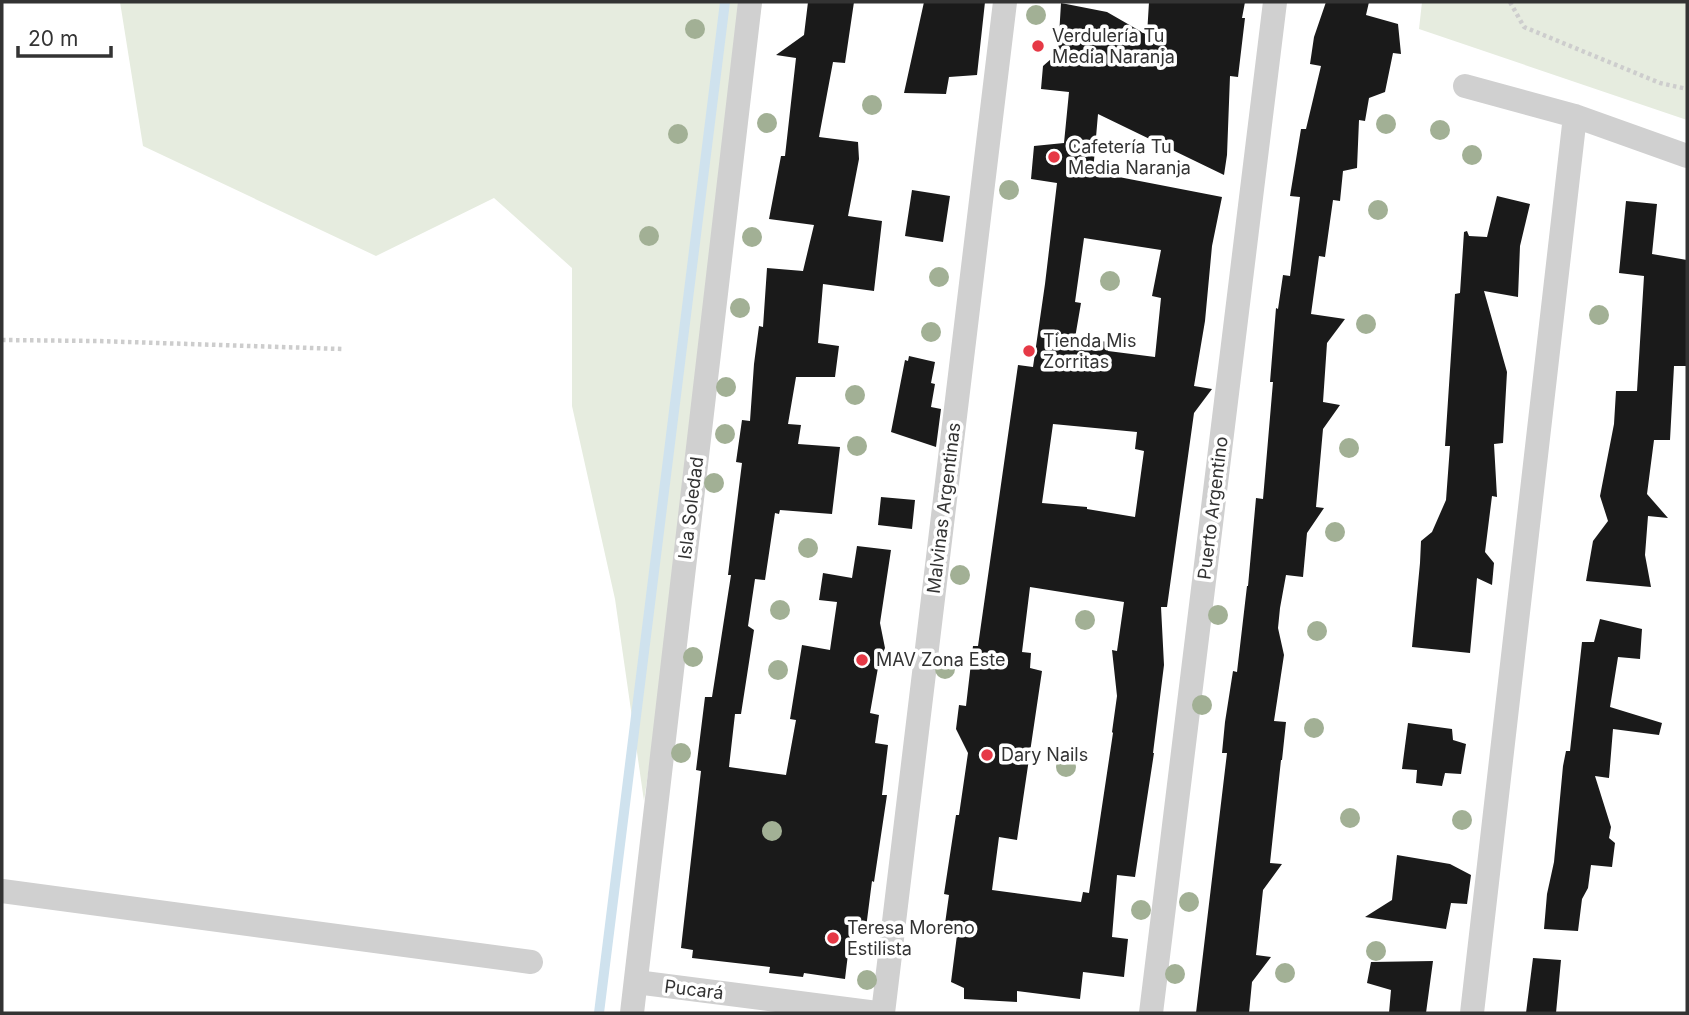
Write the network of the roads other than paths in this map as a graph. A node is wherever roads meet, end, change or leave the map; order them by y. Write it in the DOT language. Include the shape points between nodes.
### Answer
graph roads {
  1 [pos="750,2"];
  2 [pos="1005,2"];
  3 [pos="1275,2"];
  4 [pos="1465,86"];
  5 [pos="1575,116"];
  6 [pos="1687,156"];
  7 [pos="2,891"];
  8 [pos="531,962"];
  9 [pos="636,982"];
  10 [pos="632,1013"];
  11 [pos="877,1013"];
  12 [pos="883,1013"];
  13 [pos="1151,1013"];
  14 [pos="1472,1013"];
  1 -- 9 [label="street, Isla Soledad"];
  2 -- 12 [label="street, Malvinas Argentinas"];
  3 -- 13 [label="street, Puerto Argentino"];
  4 -- 5 [label="street"];
  5 -- 6 [label="street"];
  5 -- 14 [label="street"];
  7 -- 8 [label="street"];
  9 -- 10 [label="street, Isla Soledad"];
  9 -- 11 [label="street, Pucará"];
}
